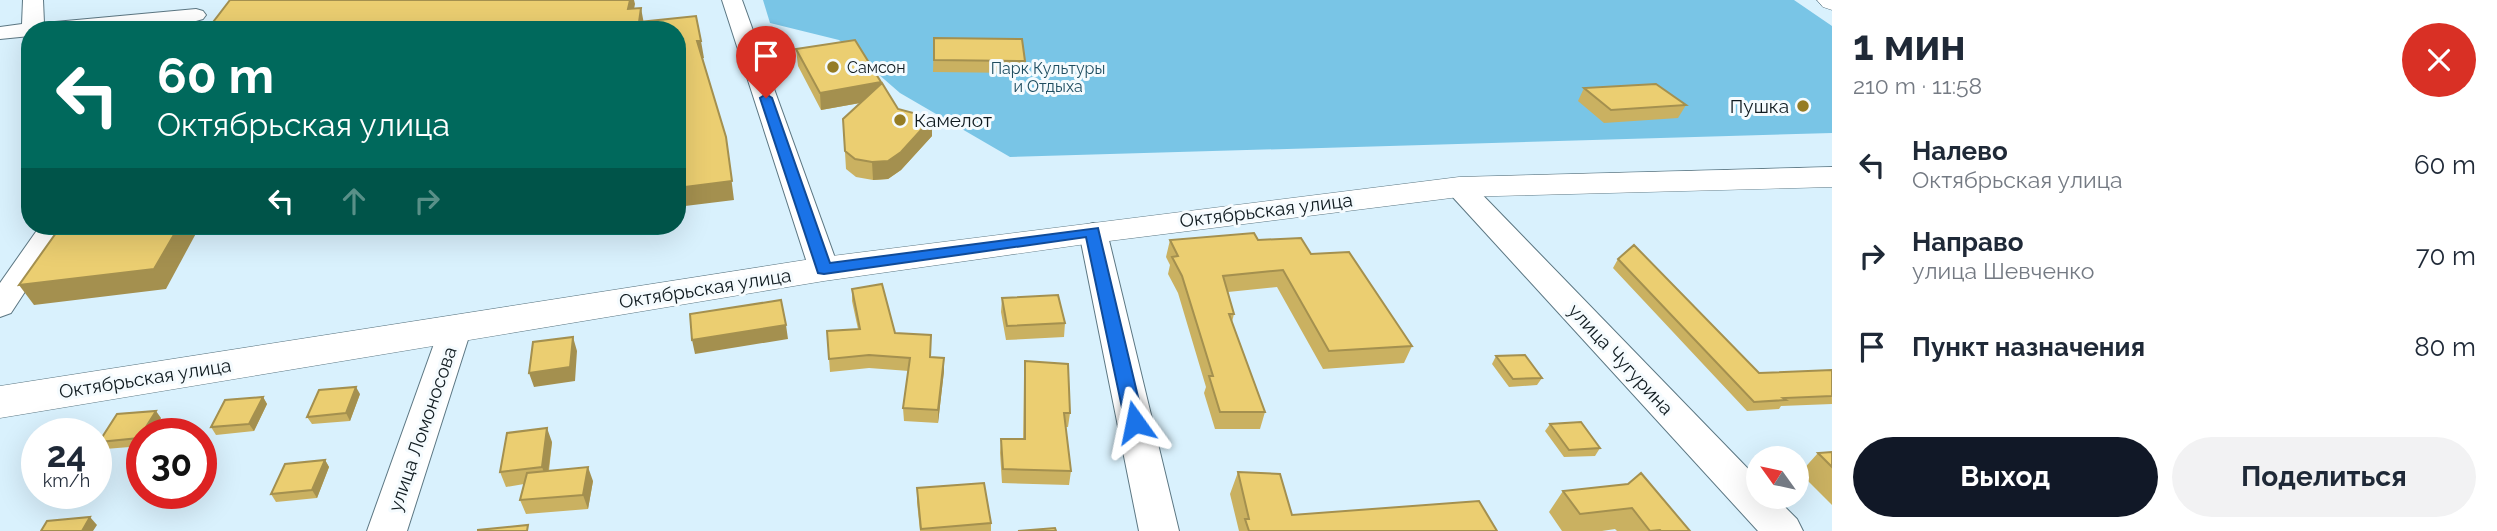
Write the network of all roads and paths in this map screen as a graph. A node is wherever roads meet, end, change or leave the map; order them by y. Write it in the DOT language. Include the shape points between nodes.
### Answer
graph roads {
  1 [pos="33,0"];
  2 [pos="732,0"];
  3 [pos="196,15"];
  4 [pos="32,21"];
  5 [pos="130,21"];
  6 [pos="21,31"];
  7 [pos="0,33"];
  8 [pos="1832,177"];
  9 [pos="1459,187"];
  10 [pos="1093,232"];
  11 [pos="48,235"];
  12 [pos="824,269"];
  13 [pos="0,306"];
  14 [pos="456,327"];
  15 [pos="0,402"];
  16 [pos="387,531"];
  17 [pos="1159,531"];
  18 [pos="1783,531"];
  1 -- 4 [label="street"];
  2 -- 12 [label="street"];
  3 -- 5 [label="street"];
  6 -- 7 [label="street"];
  8 -- 9 [label="main road, Октябрьская улица"];
  9 -- 10 [label="main road, Октябрьская улица"];
  9 -- 18 [label="street, улица Чугурина"];
  10 -- 12 [label="main road, Октябрьская улица"];
  10 -- 17 [label="street"];
  11 -- 13 [label="street"];
  12 -- 14 [label="main road, Октябрьская улица"];
  14 -- 15 [label="main road, Октябрьская улица"];
  14 -- 16 [label="street, улица Ломоносова"];
}
